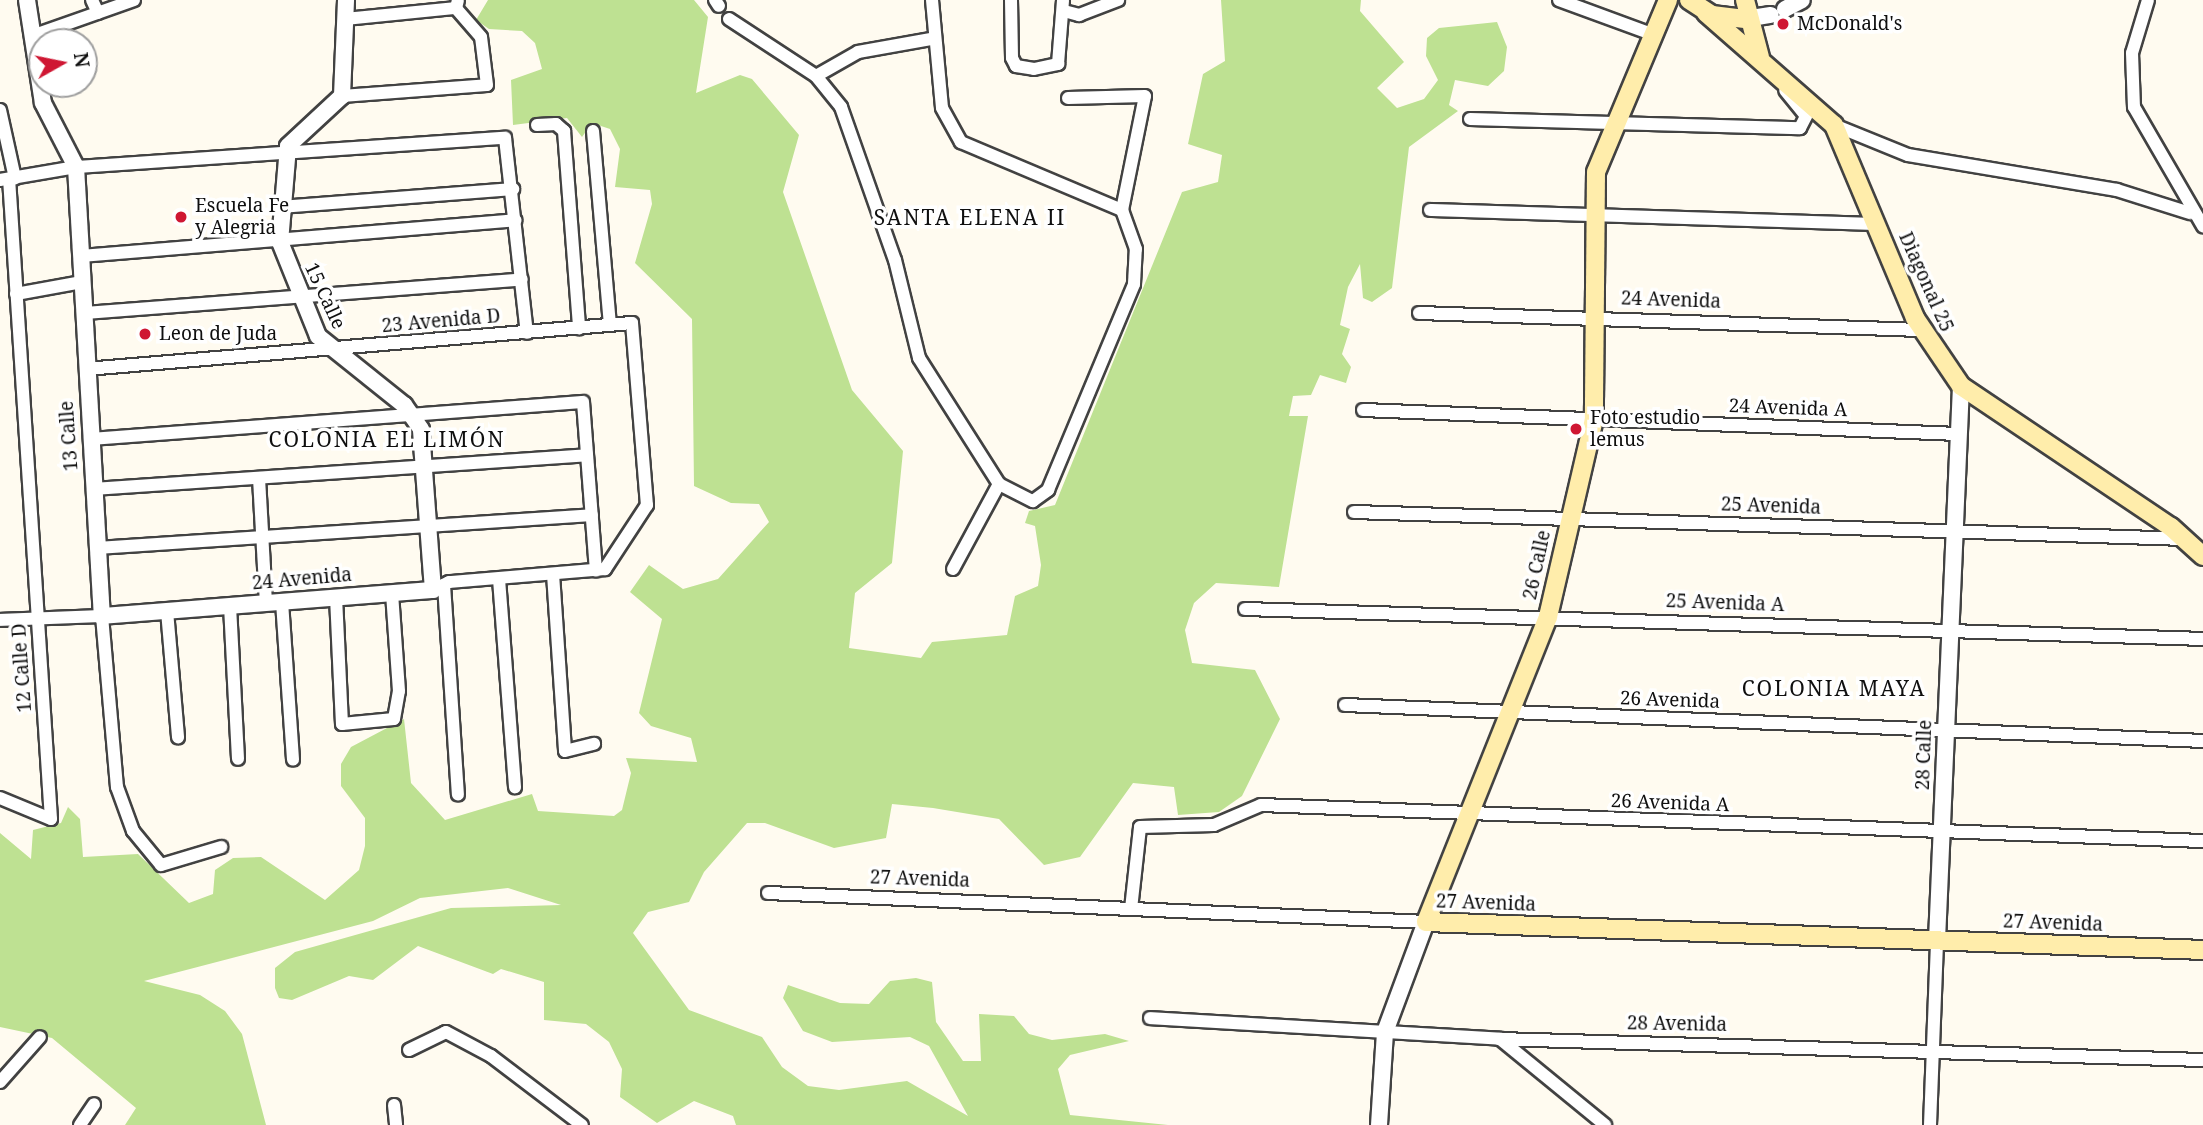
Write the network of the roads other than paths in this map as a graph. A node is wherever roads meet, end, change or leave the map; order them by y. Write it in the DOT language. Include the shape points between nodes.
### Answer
graph roads {
  1 [pos="27,0"];
  2 [pos="92,0"];
  3 [pos="134,0"];
  4 [pos="346,0"];
  5 [pos="932,0"];
  6 [pos="1011,0"];
  7 [pos="1118,0"];
  8 [pos="1559,0"];
  9 [pos="1668,0"];
  10 [pos="1689,0"];
  11 [pos="1745,0"];
  12 [pos="1802,0"];
  13 [pos="2148,0"];
  14 [pos="457,4"];
  15 [pos="1064,5"];
  16 [pos="98,13"];
  17 [pos="1706,13"];
  18 [pos="345,19"];
  19 [pos="729,19"];
  20 [pos="1745,19"];
  21 [pos="31,28"];
  22 [pos="55,28"];
  23 [pos="1652,34"];
  24 [pos="931,39"];
  25 [pos="1760,57"];
  26 [pos="816,76"];
  27 [pos="342,96"];
  28 [pos="42,98"];
  29 [pos="1068,98"];
  30 [pos="0,110"];
  31 [pos="1470,119"];
  32 [pos="1616,121"];
  33 [pos="537,125"];
  34 [pos="1834,125"];
  35 [pos="593,131"];
  36 [pos="285,154"];
  37 [pos="76,167"];
  38 [pos="8,179"];
  39 [pos="513,189"];
  40 [pos="280,207"];
  41 [pos="1122,210"];
  42 [pos="1430,210"];
  43 [pos="2190,213"];
  44 [pos="1592,215"];
  45 [pos="516,220"];
  46 [pos="1877,224"];
  47 [pos="2203,226"];
  48 [pos="280,242"];
  49 [pos="81,256"];
  50 [pos="522,279"];
  51 [pos="82,282"];
  52 [pos="16,294"];
  53 [pos="299,297"];
  54 [pos="85,313"];
  55 [pos="1419,313"];
  56 [pos="1592,319"];
  57 [pos="610,324"];
  58 [pos="579,328"];
  59 [pos="1922,330"];
  60 [pos="527,333"];
  61 [pos="330,350"];
  62 [pos="86,369"];
  63 [pos="1961,386"];
  64 [pos="1363,410"];
  65 [pos="413,415"];
  66 [pos="1594,419"];
  67 [pos="1959,434"];
  68 [pos="90,439"];
  69 [pos="587,455"];
  70 [pos="425,466"];
  71 [pos="259,478"];
  72 [pos="999,484"];
  73 [pos="93,489"];
  74 [pos="1354,512"];
  75 [pos="592,515"];
  76 [pos="1568,519"];
  77 [pos="429,526"];
  78 [pos="1955,531"];
  79 [pos="262,537"];
  80 [pos="2186,538"];
  81 [pos="97,548"];
  82 [pos="2203,556"];
  83 [pos="953,569"];
  84 [pos="601,570"];
  85 [pos="553,574"];
  86 [pos="499,579"];
  87 [pos="439,587"];
  88 [pos="392,593"];
  89 [pos="336,597"];
  90 [pos="274,602"];
  91 [pos="230,606"];
  92 [pos="1245,609"];
  93 [pos="167,611"];
  94 [pos="102,616"];
  95 [pos="1548,617"];
  96 [pos="38,618"];
  97 [pos="0,620"];
  98 [pos="1951,629"];
  99 [pos="2203,639"];
  100 [pos="1345,705"];
  101 [pos="1509,712"];
  102 [pos="1946,730"];
  103 [pos="178,738"];
  104 [pos="2203,741"];
  105 [pos="594,744"];
  106 [pos="239,759"];
  107 [pos="293,761"];
  108 [pos="515,787"];
  109 [pos="458,795"];
  110 [pos="0,798"];
  111 [pos="1468,816"];
  112 [pos="1942,831"];
  113 [pos="2203,841"];
  114 [pos="221,847"];
  115 [pos="768,893"];
  116 [pos="1131,909"];
  117 [pos="1426,922"];
  118 [pos="1937,940"];
  119 [pos="2203,950"];
  120 [pos="1150,1018"];
  121 [pos="1385,1032"];
  122 [pos="40,1037"];
  123 [pos="1499,1039"];
  124 [pos="1933,1049"];
  125 [pos="409,1050"];
  126 [pos="2203,1060"];
  127 [pos="0,1082"];
  128 [pos="94,1104"];
  129 [pos="394,1105"];
  130 [pos="80,1125"];
  131 [pos="396,1125"];
  132 [pos="582,1125"];
  133 [pos="1379,1125"];
  134 [pos="1605,1125"];
  135 [pos="1930,1125"];
  1 -- 21 [label="street, 13 Calle"];
  2 -- 16 [label="street"];
  3 -- 16 [label="street"];
  4 -- 18 [label="street"];
  5 -- 24 [label="street"];
  6 -- 15 [label="street" via="1012,58 1020,68 1058,64"];
  7 -- 15 [label="street" via="1079,15"];
  8 -- 23 [label="street"];
  9 -- 23 [label="main road, 26 Calle"];
  10 -- 17 [label="main road, Diagonal 25"];
  11 -- 20 [label="main road"];
  12 -- 20 [label="street" via="1778,12"];
  13 -- 43 [label="street" via="2135,35 2132,98"];
  14 -- 18 [label="street"];
  14 -- 27 [label="street" via="481,37 486,86"];
  16 -- 22 [label="street"];
  17 -- 20 [label="main road"];
  17 -- 25 [label="main road, Diagonal 25"];
  18 -- 27 [label="street"];
  19 -- 26 [label="street"];
  20 -- 25 [label="main road, Diagonal 25"];
  23 -- 32 [label="main road, 26 Calle"];
  24 -- 26 [label="street" via="858,52"];
  24 -- 41 [label="street" via="942,108 961,142"];
  25 -- 32 [label="street" via="1806,116 1805,124"];
  25 -- 34 [label="main road, Diagonal 25"];
  26 -- 72 [label="street" via="841,107 895,260 919,358"];
  27 -- 36 [label="street" via="292,139"];
  28 -- 37 [label="street, 13 Calle"];
  29 -- 41 [label="street" via="1144,92"];
  30 -- 38 [label="street, 12 Calle D"];
  31 -- 32 [label="street"];
  32 -- 44 [label="main road, 26 Calle" via="1596,172"];
  33 -- 58 [label="street" via="556,124 564,131"];
  34 -- 43 [label="street" via="1908,155 2117,190"];
  34 -- 46 [label="main road, Diagonal 25"];
  35 -- 57 [label="street"];
  36 -- 37 [label="street"];
  36 -- 39 [label="street" via="505,138"];
  36 -- 40 [label="street, 15 Calle"];
  37 -- 38 [label="street"];
  37 -- 49 [label="street, 13 Calle"];
  38 -- 52 [label="street, 12 Calle D"];
  39 -- 40 [label="street"];
  39 -- 45 [label="street"];
  40 -- 48 [label="street, 15 Calle"];
  41 -- 72 [label="street" via="1136,249 1134,284 1048,490 1033,501"];
  42 -- 44 [label="street"];
  43 -- 47 [label="street"];
  44 -- 46 [label="street"];
  44 -- 56 [label="main road, 26 Calle"];
  45 -- 48 [label="street"];
  45 -- 50 [label="street"];
  46 -- 59 [label="main road, Diagonal 25"];
  48 -- 49 [label="street"];
  48 -- 53 [label="street, 15 Calle"];
  49 -- 51 [label="street, 13 Calle"];
  50 -- 53 [label="street"];
  50 -- 60 [label="street"];
  51 -- 52 [label="street"];
  51 -- 54 [label="street, 13 Calle"];
  52 -- 96 [label="street, 12 Calle D"];
  53 -- 54 [label="street"];
  53 -- 61 [label="street, 15 Calle"];
  54 -- 62 [label="street, 13 Calle"];
  55 -- 56 [label="street, 24 Avenida"];
  56 -- 59 [label="street, 24 Avenida"];
  56 -- 66 [label="main road, 26 Calle"];
  57 -- 58 [label="street, 23 Avenida D"];
  57 -- 84 [label="street, 23 Avenida D" via="632,323 647,505"];
  58 -- 60 [label="street, 23 Avenida D"];
  59 -- 63 [label="main road, Diagonal 25"];
  60 -- 61 [label="street, 23 Avenida D"];
  61 -- 62 [label="street, 23 Avenida D"];
  61 -- 65 [label="street, 15 Calle"];
  62 -- 68 [label="street, 13 Calle"];
  63 -- 67 [label="street, 28 Calle"];
  63 -- 80 [label="main road, Diagonal 25"];
  64 -- 66 [label="street, 24 Avenida A"];
  65 -- 68 [label="street"];
  65 -- 69 [label="street" via="583,402"];
  65 -- 70 [label="street"];
  66 -- 67 [label="street, 24 Avenida A"];
  66 -- 76 [label="main road, 26 Calle"];
  67 -- 78 [label="street, 28 Calle"];
  68 -- 73 [label="street, 13 Calle"];
  69 -- 70 [label="street"];
  69 -- 75 [label="street"];
  70 -- 71 [label="street"];
  70 -- 77 [label="street"];
  71 -- 73 [label="street"];
  71 -- 79 [label="street"];
  72 -- 83 [label="street"];
  73 -- 81 [label="street, 13 Calle"];
  74 -- 76 [label="street, 25 Avenida"];
  75 -- 77 [label="street"];
  75 -- 84 [label="street"];
  76 -- 78 [label="street, 25 Avenida"];
  76 -- 95 [label="main road, 26 Calle"];
  77 -- 79 [label="street"];
  77 -- 87 [label="street"];
  78 -- 80 [label="street, 25 Avenida"];
  78 -- 98 [label="street, 28 Calle"];
  79 -- 81 [label="street"];
  79 -- 90 [label="street"];
  80 -- 82 [label="main road, Diagonal 25"];
  81 -- 94 [label="street, 13 Calle"];
  84 -- 85 [label="street, 24 Avenida"];
  85 -- 86 [label="street, 24 Avenida"];
  85 -- 105 [label="street" via="565,751"];
  86 -- 87 [label="street, 24 Avenida"];
  86 -- 108 [label="street"];
  87 -- 88 [label="street, 24 Avenida"];
  87 -- 109 [label="street"];
  88 -- 89 [label="street, 24 Avenida"];
  88 -- 89 [label="street" via="399,691 394,719 342,724"];
  89 -- 90 [label="street, 24 Avenida"];
  90 -- 91 [label="street, 24 Avenida"];
  90 -- 107 [label="street"];
  91 -- 93 [label="street, 24 Avenida"];
  91 -- 106 [label="street"];
  92 -- 95 [label="street, 25 Avenida A"];
  93 -- 94 [label="street, 24 Avenida"];
  93 -- 103 [label="street"];
  94 -- 96 [label="street, 24 Avenida"];
  94 -- 114 [label="street, 13 Calle" via="117,787 133,831 161,866"];
  95 -- 98 [label="street, 25 Avenida A"];
  95 -- 101 [label="main road, 26 Calle"];
  96 -- 97 [label="street, 24 Avenida"];
  96 -- 110 [label="street, 12 Calle D" via="51,819"];
  98 -- 99 [label="street, 25 Avenida A"];
  98 -- 102 [label="street, 28 Calle"];
  100 -- 101 [label="street, 26 Avenida"];
  101 -- 102 [label="street, 26 Avenida"];
  101 -- 111 [label="main road, 26 Calle"];
  102 -- 104 [label="street, 26 Avenida"];
  102 -- 112 [label="street, 28 Calle"];
  111 -- 112 [label="street, 26 Avenida A"];
  111 -- 116 [label="street, 26 Avenida A" via="1261,805 1214,825 1140,827"];
  111 -- 117 [label="main road, 26 Calle"];
  112 -- 113 [label="street, 26 Avenida A"];
  112 -- 118 [label="street, 28 Calle"];
  115 -- 116 [label="street, 27 Avenida"];
  116 -- 117 [label="street, 27 Avenida"];
  117 -- 118 [label="main road, 27 Avenida"];
  117 -- 121 [label="street, 26 Calle"];
  118 -- 119 [label="main road, 27 Avenida"];
  118 -- 124 [label="street, 28 Calle"];
  120 -- 121 [label="street, 28 Avenida"];
  121 -- 123 [label="street, 28 Avenida"];
  121 -- 133 [label="street, 26 Calle"];
  122 -- 127 [label="street"];
  123 -- 124 [label="street, 28 Avenida"];
  123 -- 134 [label="street"];
  124 -- 126 [label="street, 28 Avenida"];
  124 -- 135 [label="street, 28 Calle"];
  125 -- 132 [label="street" via="446,1032 491,1056"];
  128 -- 130 [label="street"];
  129 -- 131 [label="street"];
}
